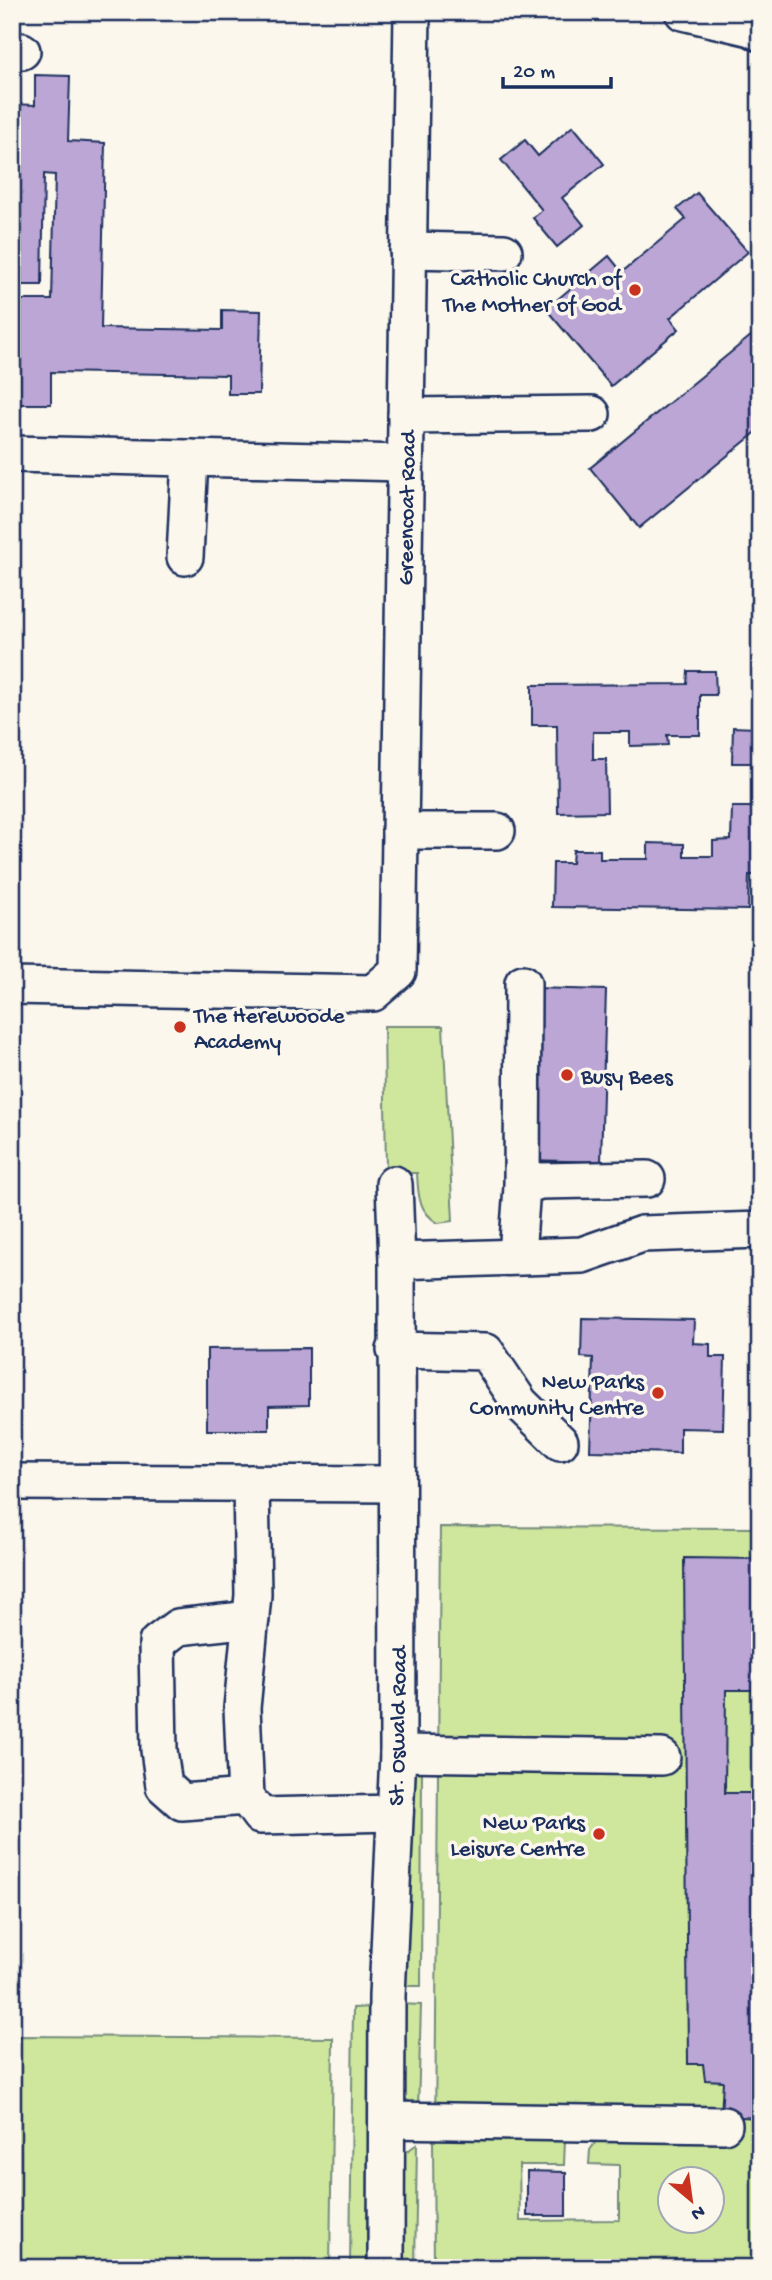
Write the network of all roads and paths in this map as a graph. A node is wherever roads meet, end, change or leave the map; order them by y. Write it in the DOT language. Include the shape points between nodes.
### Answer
graph roads {
  1 [pos="412,12"];
  2 [pos="683,12"];
  3 [pos="760,33"];
  4 [pos="408,250"];
  5 [pos="504,252"];
  6 [pos="592,414"];
  7 [pos="406,416"];
  8 [pos="12,454"];
  9 [pos="190,458"];
  10 [pos="405,463"];
  11 [pos="185,556"];
  12 [pos="400,831"];
  13 [pos="498,831"];
  14 [pos="523,983"];
  15 [pos="12,986"];
  16 [pos="647,1180"];
  17 [pos="394,1184"];
  18 [pos="522,1187"];
  19 [pos="760,1230"];
  20 [pos="517,1255"];
  21 [pos="397,1261"];
  22 [pos="395,1350"];
  23 [pos="560,1441"];
  24 [pos="12,1482"];
  25 [pos="251,1483"];
  26 [pos="396,1484"];
  27 [pos="251,1619"];
  28 [pos="398,1753"];
  29 [pos="662,1757"];
  30 [pos="246,1797"];
  31 [pos="395,1814"];
  32 [pos="388,2120"];
  33 [pos="724,2125"];
  34 [pos="386,2268"];
  1 -- 4 [label="street, Greencoat Road"];
  2 -- 3 [label="street"];
  4 -- 5 [label="street"];
  4 -- 7 [label="street, Greencoat Road"];
  6 -- 7 [label="street"];
  7 -- 10 [label="street, Greencoat Road"];
  8 -- 9 [label="street"];
  9 -- 10 [label="street"];
  9 -- 11 [label="street"];
  10 -- 12 [label="street, Greencoat Road"];
  12 -- 13 [label="street"];
  12 -- 15 [label="street, Greencoat Road" via="398,971 373,993"];
  14 -- 18 [label="street"];
  16 -- 18 [label="street" via="540,1181"];
  17 -- 21 [label="street, St. Oswald Road"];
  18 -- 20 [label="street"];
  19 -- 20 [label="street" via="642,1234 582,1255"];
  20 -- 21 [label="street"];
  21 -- 22 [label="street, St. Oswald Road"];
  22 -- 23 [label="street" via="486,1352 520,1403"];
  22 -- 26 [label="street, St. Oswald Road"];
  24 -- 25 [label="street"];
  25 -- 26 [label="street"];
  25 -- 27 [label="street"];
  26 -- 28 [label="street, St. Oswald Road"];
  27 -- 30 [label="street" via="242,1708"];
  27 -- 30 [label="street" via="178,1627 157,1643 164,1786 182,1802"];
  28 -- 29 [label="street"];
  28 -- 31 [label="street, St. Oswald Road"];
  30 -- 31 [label="street" via="261,1816"];
  31 -- 32 [label="street, St. Oswald Road" via="387,1996"];
  32 -- 33 [label="street"];
  32 -- 34 [label="street, St. Oswald Road"];
}
